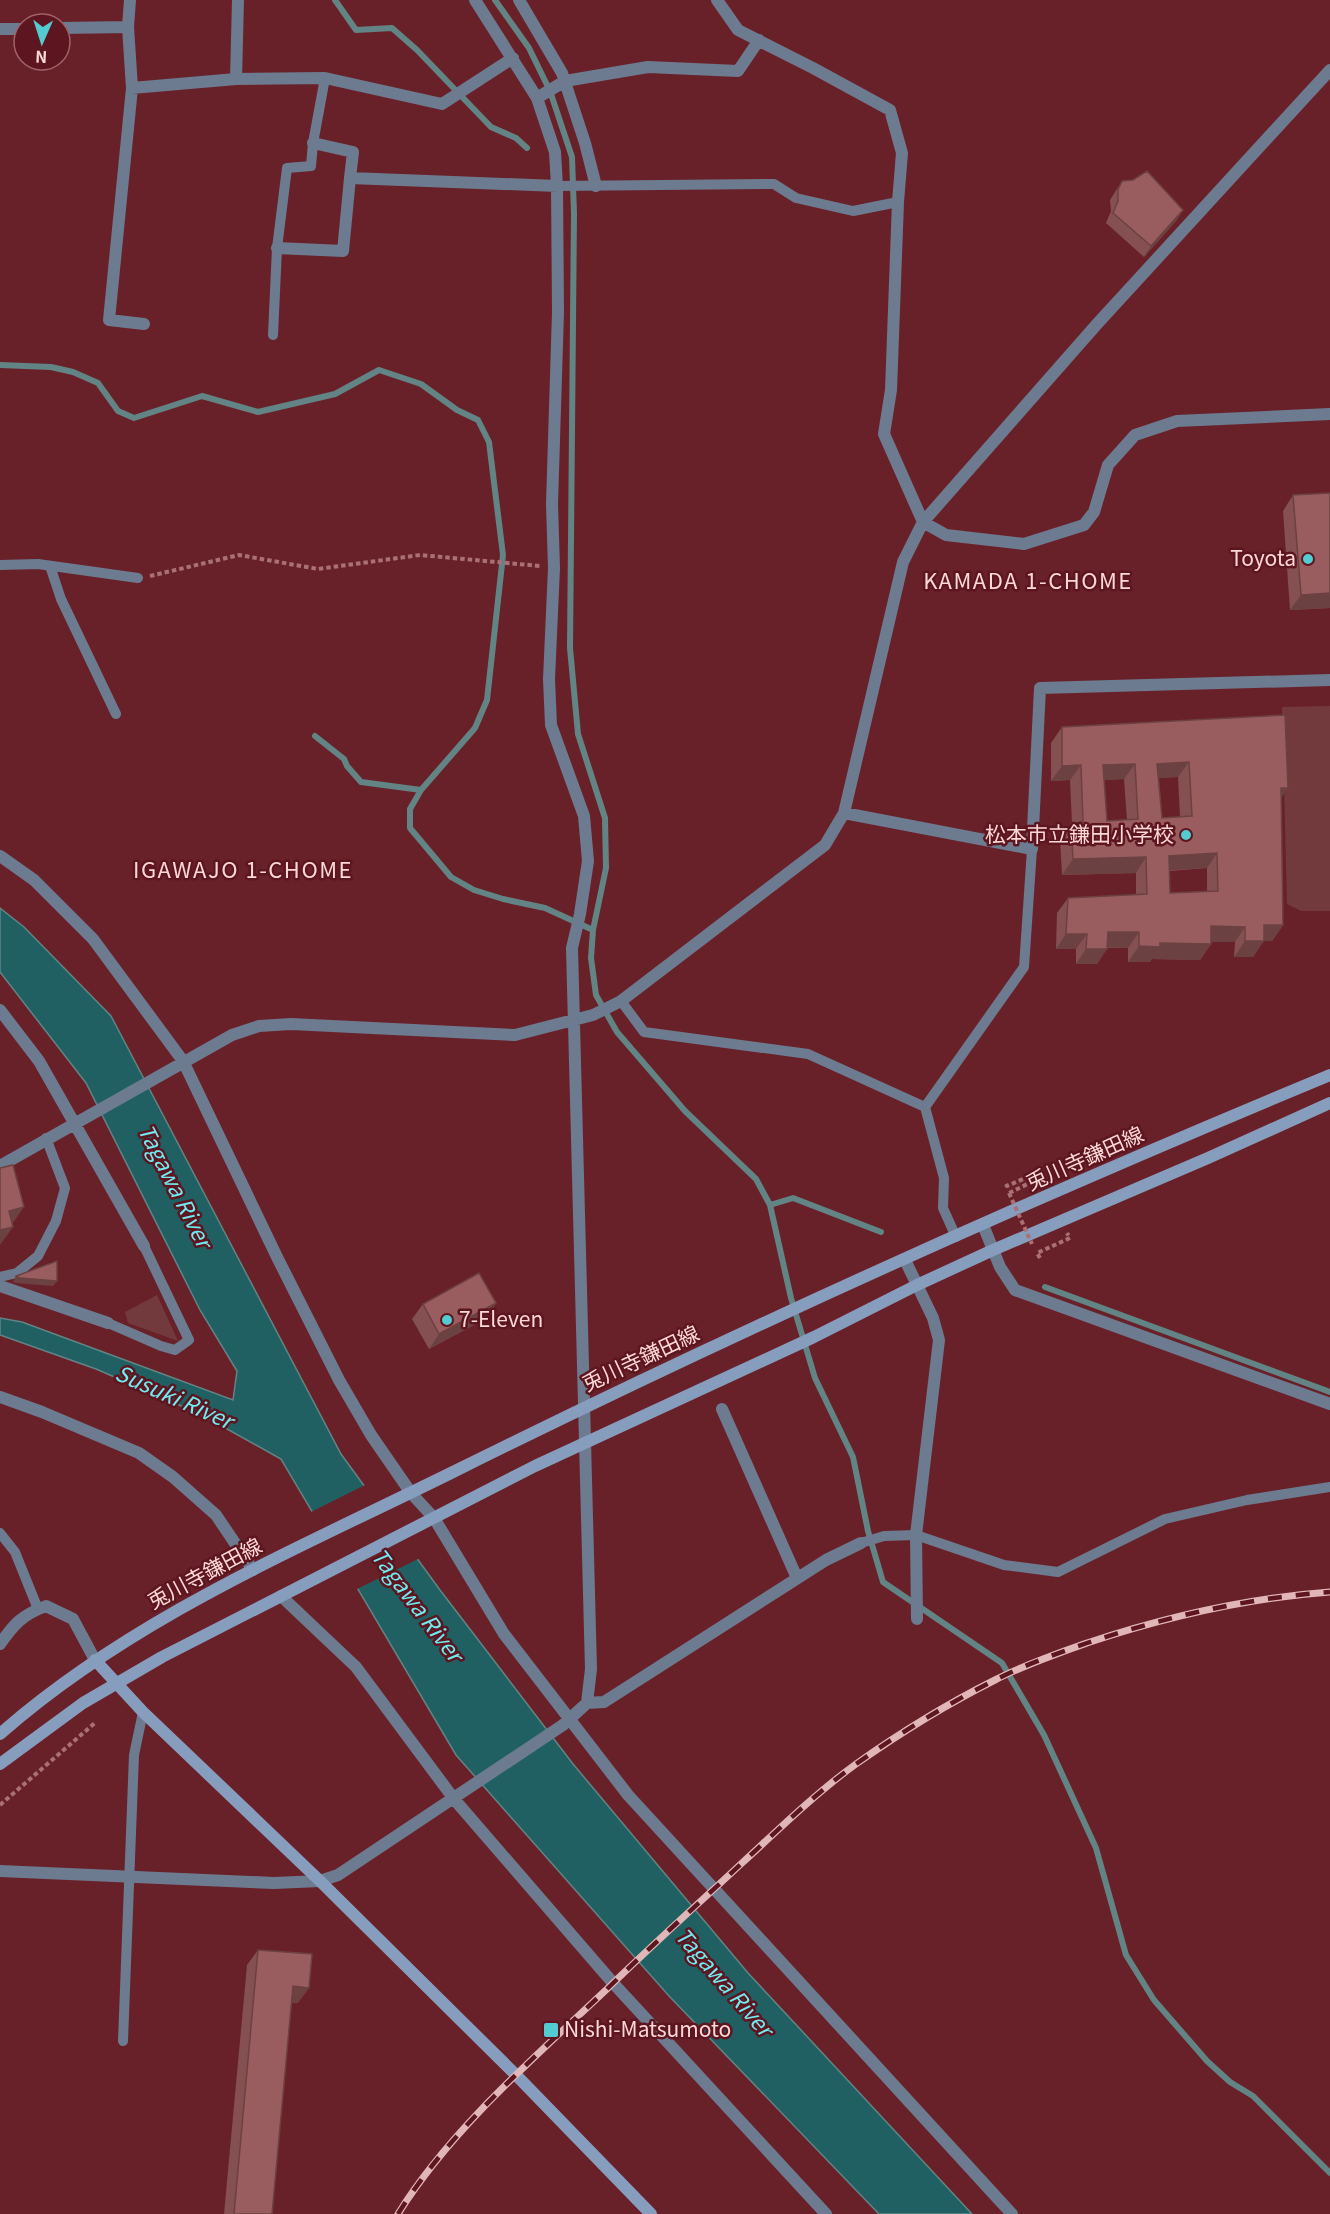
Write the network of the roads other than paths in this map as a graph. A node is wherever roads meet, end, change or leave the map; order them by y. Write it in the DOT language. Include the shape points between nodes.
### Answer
graph roads {
  1 [pos="130,0"];
  2 [pos="238,0"];
  3 [pos="475,0"];
  4 [pos="519,0"];
  5 [pos="717,0"];
  6 [pos="128,27"];
  7 [pos="72,28"];
  8 [pos="759,40"];
  9 [pos="513,58"];
  10 [pos="1330,70"];
  11 [pos="236,78"];
  12 [pos="325,78"];
  13 [pos="565,81"];
  14 [pos="132,88"];
  15 [pos="537,98"];
  16 [pos="313,143"];
  17 [pos="350,178"];
  18 [pos="557,186"];
  19 [pos="596,186"];
  20 [pos="898,202"];
  21 [pos="277,248"];
  22 [pos="144,324"];
  23 [pos="273,335"];
  24 [pos="1330,414"];
  25 [pos="923,522"];
  26 [pos="0,565"];
  27 [pos="50,566"];
  28 [pos="138,578"];
  29 [pos="1330,680"];
  30 [pos="116,714"];
  31 [pos="844,813"];
  32 [pos="1032,849"];
  33 [pos="0,856"];
  34 [pos="616,1004"];
  35 [pos="0,1010"];
  36 [pos="574,1020"];
  37 [pos="177,1064"];
  38 [pos="1330,1075"];
  39 [pos="1330,1103"];
  40 [pos="925,1107"];
  41 [pos="79,1121"];
  42 [pos="46,1138"];
  43 [pos="0,1166"];
  44 [pos="983,1225"];
  45 [pos="956,1237"];
  46 [pos="144,1246"];
  47 [pos="993,1250"];
  48 [pos="905,1260"];
  49 [pos="0,1277"];
  50 [pos="917,1285"];
  51 [pos="0,1286"];
  52 [pos="108,1323"];
  53 [pos="0,1397"];
  54 [pos="1330,1404"];
  55 [pos="583,1408"];
  56 [pos="722,1409"];
  57 [pos="584,1442"];
  58 [pos="1330,1487"];
  59 [pos="407,1495"];
  60 [pos="428,1521"];
  61 [pos="0,1533"];
  62 [pos="916,1535"];
  63 [pos="861,1543"];
  64 [pos="253,1570"];
  65 [pos="797,1578"];
  66 [pos="286,1593"];
  67 [pos="38,1609"];
  68 [pos="917,1619"];
  69 [pos="0,1644"];
  70 [pos="95,1660"];
  71 [pos="118,1683"];
  72 [pos="587,1703"];
  73 [pos="143,1712"];
  74 [pos="566,1723"];
  75 [pos="0,1734"];
  76 [pos="0,1764"];
  77 [pos="458,1796"];
  78 [pos="0,1871"];
  79 [pos="129,1876"];
  80 [pos="320,1881"];
  81 [pos="123,2041"];
  82 [pos="651,2214"];
  83 [pos="826,2214"];
  84 [pos="1012,2214"];
  1 -- 6 [label="street"];
  2 -- 11 [label="street"];
  3 -- 9 [label="street"];
  4 -- 13 [label="street"];
  5 -- 8 [label="street" via="738,30"];
  6 -- 7 [label="street"];
  6 -- 14 [label="street"];
  8 -- 13 [label="street" via="738,71 648,67"];
  8 -- 20 [label="street" via="890,110 902,153"];
  9 -- 12 [label="street" via="442,104"];
  9 -- 15 [label="street"];
  10 -- 25 [label="street" via="1096,324"];
  11 -- 12 [label="street"];
  11 -- 14 [label="street"];
  12 -- 16 [label="lane"];
  13 -- 15 [label="street"];
  13 -- 19 [label="street"];
  14 -- 22 [label="street" via="109,320"];
  15 -- 18 [label="street" via="555,152"];
  16 -- 17 [label="street" via="353,152"];
  16 -- 21 [label="lane" via="311,166 287,168"];
  17 -- 18 [label="street"];
  17 -- 21 [label="street" via="343,251"];
  18 -- 19 [label="lane"];
  18 -- 36 [label="street" via="554,568 549,679 551,725 584,816 588,861 572,948"];
  19 -- 20 [label="lane" via="774,184 796,198 853,211"];
  20 -- 25 [label="street" via="891,390 884,434"];
  21 -- 23 [label="lane"];
  24 -- 25 [label="street" via="1177,421 1135,435 1108,465 1094,512 1084,525 1024,544 946,535"];
  25 -- 31 [label="street" via="903,562"];
  26 -- 27 [label="lane"];
  27 -- 28 [label="lane"];
  27 -- 30 [label="lane" via="61,599"];
  29 -- 32 [label="street" via="1040,688"];
  31 -- 32 [label="street"];
  31 -- 34 [label="street" via="825,844"];
  32 -- 40 [label="lane" via="1024,967"];
  33 -- 37 [label="street" via="34,880 93,939"];
  34 -- 36 [label="street"];
  34 -- 40 [label="lane" via="644,1032 808,1054"];
  35 -- 41 [label="street"];
  36 -- 37 [label="street" via="515,1035 291,1024 259,1026 232,1035"];
  36 -- 55 [label="street"];
  37 -- 41 [label="street"];
  37 -- 59 [label="street" via="339,1380"];
  38 -- 44 [label="main road, 兎川寺鎌田線"];
  39 -- 47 [label="main road"];
  40 -- 45 [label="lane" via="944,1178 943,1208"];
  41 -- 42 [label="street"];
  41 -- 46 [label="street"];
  42 -- 43 [label="street"];
  42 -- 49 [label="lane" via="65,1188 56,1221 38,1256 17,1273"];
  44 -- 45 [label="main road, 兎川寺鎌田線"];
  44 -- 47 [label="street"];
  45 -- 48 [label="main road, 兎川寺鎌田線"];
  46 -- 52 [label="lane" via="189,1340 175,1350"];
  47 -- 50 [label="main road"];
  47 -- 54 [label="street" via="1015,1290"];
  48 -- 50 [label="street"];
  48 -- 55 [label="main road, 兎川寺鎌田線"];
  50 -- 57 [label="main road" via="795,1346"];
  50 -- 62 [label="street" via="939,1340"];
  51 -- 52 [label="street"];
  53 -- 64 [label="street" via="139,1453 216,1515"];
  55 -- 57 [label="street"];
  55 -- 59 [label="main road, 兎川寺鎌田線"];
  56 -- 65 [label="street"];
  57 -- 60 [label="main road"];
  57 -- 72 [label="street" via="591,1669"];
  58 -- 62 [label="lane" via="1247,1500 1165,1519 1058,1572 1004,1564"];
  59 -- 60 [label="street"];
  59 -- 64 [label="main road, 兎川寺鎌田線"];
  60 -- 66 [label="main road"];
  60 -- 74 [label="street"];
  61 -- 67 [label="lane" via="15,1552"];
  62 -- 63 [label="lane" via="884,1536"];
  62 -- 68 [label="street"];
  63 -- 65 [label="street"];
  64 -- 70 [label="main road, 兎川寺鎌田線"];
  65 -- 72 [label="street" via="604,1702"];
  66 -- 71 [label="main road"];
  66 -- 77 [label="street" via="356,1667"];
  67 -- 69 [label="street" via="14,1624"];
  67 -- 70 [label="street" via="46,1606 73,1619"];
  70 -- 71 [label="main road"];
  70 -- 75 [label="main road, 兎川寺鎌田線"];
  71 -- 73 [label="main road"];
  71 -- 76 [label="main road" via="83,1703"];
  72 -- 74 [label="street"];
  73 -- 79 [label="lane" via="134,1755"];
  73 -- 80 [label="main road"];
  74 -- 77 [label="street"];
  74 -- 84 [label="street"];
  77 -- 80 [label="street" via="338,1875"];
  77 -- 83 [label="street" via="613,1983"];
  78 -- 79 [label="street"];
  79 -- 80 [label="street" via="274,1883"];
  79 -- 81 [label="lane"];
  80 -- 82 [label="main road"];
}
